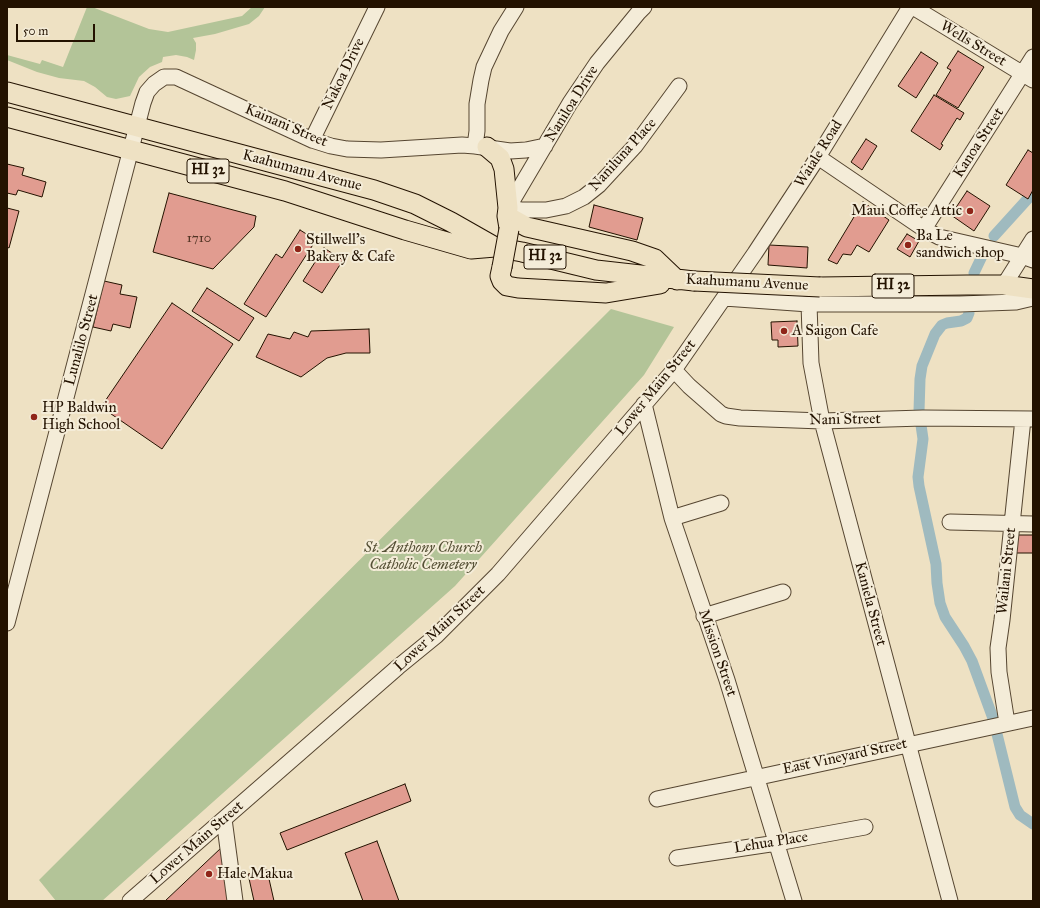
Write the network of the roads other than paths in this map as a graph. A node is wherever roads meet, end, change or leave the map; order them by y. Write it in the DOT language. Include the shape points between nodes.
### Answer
graph roads {
  1 [pos="377,7"];
  2 [pos="516,7"];
  3 [pos="644,7"];
  4 [pos="911,7"];
  5 [pos="1033,57"];
  6 [pos="1028,77"];
  7 [pos="679,86"];
  8 [pos="7,92"];
  9 [pos="7,117"];
  10 [pos="137,127"];
  11 [pos="312,140"];
  12 [pos="481,146"];
  13 [pos="545,146"];
  14 [pos="131,150"];
  15 [pos="818,157"];
  16 [pos="325,177"];
  17 [pos="374,190"];
  18 [pos="338,208"];
  19 [pos="508,218"];
  20 [pos="924,229"];
  21 [pos="1033,239"];
  22 [pos="495,247"];
  23 [pos="1028,258"];
  24 [pos="685,281"];
  25 [pos="1004,285"];
  26 [pos="1033,289"];
  27 [pos="724,298"];
  28 [pos="1033,298"];
  29 [pos="809,304"];
  30 [pos="674,370"];
  31 [pos="644,404"];
  32 [pos="1028,419"];
  33 [pos="822,421"];
  34 [pos="720,503"];
  35 [pos="672,518"];
  36 [pos="950,522"];
  37 [pos="1012,523"];
  38 [pos="1033,524"];
  39 [pos="784,592"];
  40 [pos="704,616"];
  41 [pos="7,623"];
  42 [pos="1033,718"];
  43 [pos="1007,723"];
  44 [pos="907,744"];
  45 [pos="757,776"];
  46 [pos="657,799"];
  47 [pos="224,819"];
  48 [pos="865,827"];
  49 [pos="777,843"];
  50 [pos="677,858"];
  51 [pos="130,901"];
  52 [pos="235,901"];
  53 [pos="794,901"];
  54 [pos="950,901"];
  1 -- 11 [label="street, Nakoa Drive"];
  2 -- 12 [label="street" via="484,67 477,104 477,131"];
  3 -- 13 [label="street, Naniloa Drive" via="597,63"];
  4 -- 6 [label="street, Wells Street"];
  4 -- 15 [label="street, Waiale Road"];
  5 -- 6 [label="street, Kanoa Street"];
  6 -- 20 [label="street, Kanoa Street"];
  7 -- 19 [label="street, Naniluna Place" via="635,146 599,185 584,197 566,206 546,210 521,210"];
  8 -- 10 [label="main road, Kaahumanu Avenue / HI 32"];
  9 -- 14 [label="main road, Kaahumanu Avenue / HI 32"];
  10 -- 11 [label="street, Kainani Street" via="147,92 159,80 170,76"];
  10 -- 14 [label="street, Kainani Street"];
  10 -- 16 [label="main road, Kaahumanu Avenue / HI 32"];
  11 -- 12 [label="street, Kainani Street" via="331,146 364,150"];
  12 -- 13 [label="street, Kainani Street" via="522,151"];
  12 -- 19 [label="main road" via="497,154 502,162 506,179"];
  13 -- 19 [label="street, Naniloa Drive"];
  14 -- 18 [label="main road, Kaahumanu Avenue / HI 32" via="285,191"];
  14 -- 41 [label="street, Lunalilo Street"];
  15 -- 20 [label="street"];
  15 -- 27 [label="street, Waiale Road"];
  16 -- 17 [label="main road, Kaahumanu Avenue / HI 32"];
  16 -- 18 [label="main road" via="334,188"];
  17 -- 18 [label="main road" via="360,191"];
  17 -- 22 [label="main road, Kaahumanu Avenue / HI 32" via="415,204"];
  18 -- 22 [label="main road, Kaahumanu Avenue / HI 32" via="471,249"];
  19 -- 24 [label="main road" via="527,227 655,259"];
  19 -- 24 [label="main road, bridge" via="500,276 502,281 512,287 606,293"];
  20 -- 23 [label="street" via="940,237"];
  21 -- 23 [label="street"];
  22 -- 24 [label="main road, Kaahumanu Avenue / HI 32" via="596,270"];
  23 -- 25 [label="street"];
  24 -- 25 [label="main road, Kaahumanu Avenue / HI 32, bridge" via="820,287"];
  25 -- 26 [label="main road, Kaahumanu Avenue"];
  27 -- 29 [label="street"];
  27 -- 30 [label="street, Lower Main Street"];
  28 -- 29 [label="street" via="1016,302 960,304"];
  29 -- 33 [label="street, Kaniela Street" via="811,363"];
  30 -- 31 [label="street, Lower Main Street"];
  30 -- 33 [label="street, Nani Street" via="705,401 726,416"];
  31 -- 35 [label="street, Mission Street"];
  31 -- 47 [label="street, Lower Main Street" via="498,574 436,636"];
  32 -- 33 [label="street, Nani Street" via="919,418"];
  32 -- 37 [label="street, Wailani Street"];
  33 -- 44 [label="street, Kaniela Street"];
  34 -- 35 [label="street"];
  35 -- 40 [label="street, Mission Street"];
  36 -- 37 [label="street"];
  37 -- 38 [label="street"];
  37 -- 43 [label="street, Wailani Street" via="998,648"];
  39 -- 40 [label="street"];
  40 -- 45 [label="street, Mission Street"];
  42 -- 43 [label="street, East Vineyard Street"];
  43 -- 44 [label="street, East Vineyard Street"];
  44 -- 45 [label="street, East Vineyard Street"];
  44 -- 54 [label="street, Kaniela Street"];
  45 -- 46 [label="street, East Vineyard Street"];
  45 -- 49 [label="street, Mission Street"];
  47 -- 51 [label="street, Lower Main Street"];
  47 -- 52 [label="street"];
  48 -- 49 [label="street, Lehua Place"];
  49 -- 50 [label="street, Lehua Place"];
  49 -- 53 [label="street, Mission Street"];
}
